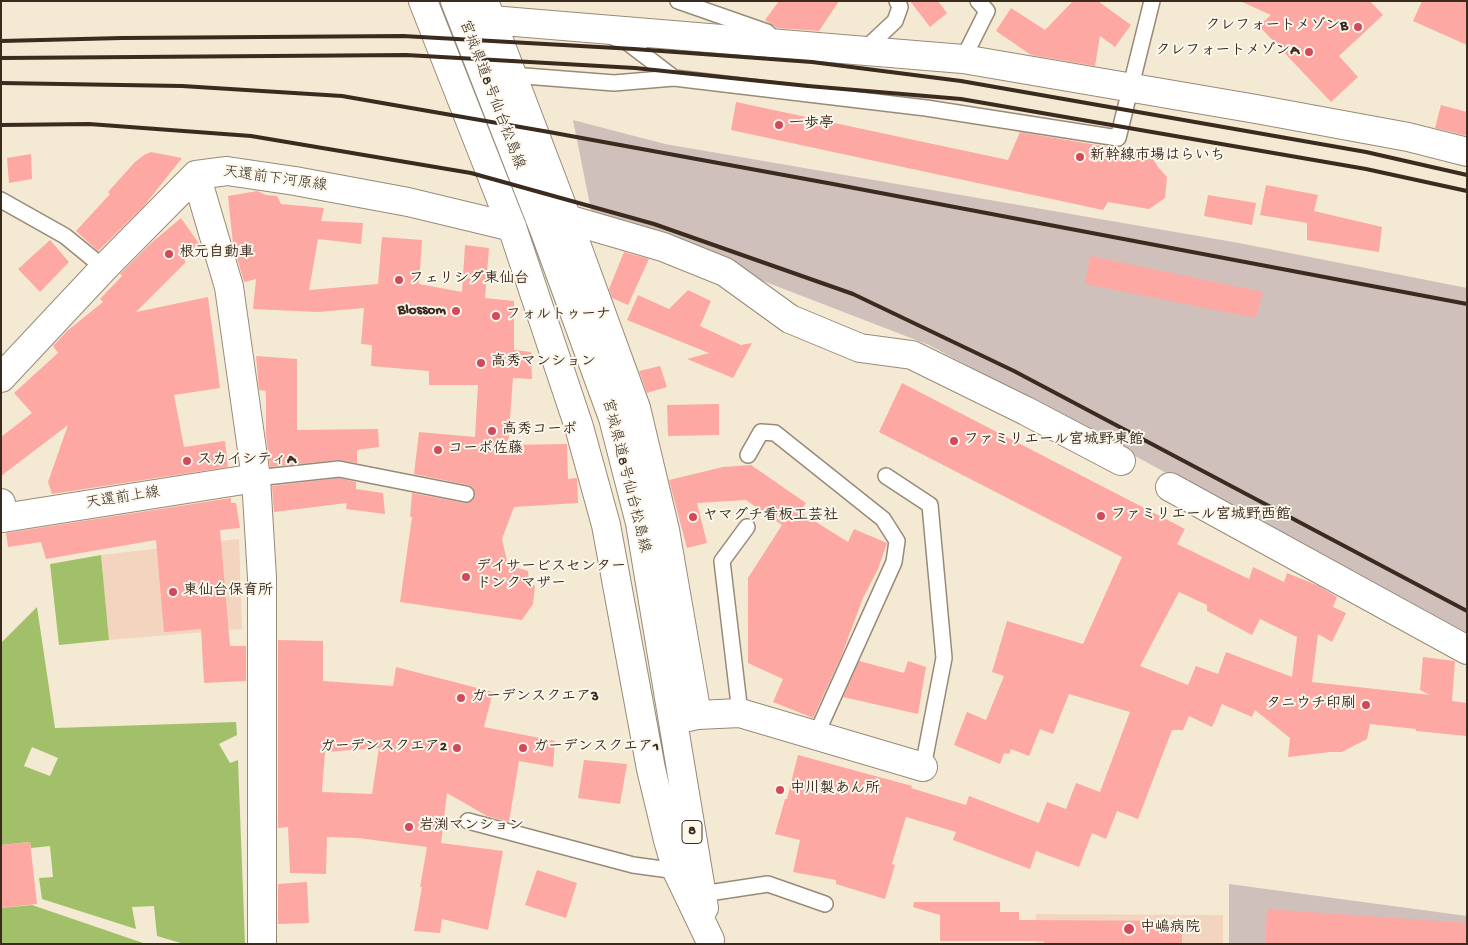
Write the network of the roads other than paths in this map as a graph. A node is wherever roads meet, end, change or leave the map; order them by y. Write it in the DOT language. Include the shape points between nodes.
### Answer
graph roads {
  1 [pos="423,1"];
  2 [pos="455,1"];
  3 [pos="678,1"];
  4 [pos="897,1"];
  5 [pos="978,1"];
  6 [pos="1152,1"];
  7 [pos="490,16"];
  8 [pos="777,44"];
  9 [pos="863,51"];
  10 [pos="963,59"];
  11 [pos="512,75"];
  12 [pos="674,78"];
  13 [pos="1131,87"];
  14 [pos="1467,152"];
  15 [pos="196,175"];
  16 [pos="1,200"];
  17 [pos="568,219"];
  18 [pos="512,228"];
  19 [pos="104,268"];
  20 [pos="1,378"];
  21 [pos="748,455"];
  22 [pos="1121,461"];
  23 [pos="886,476"];
  24 [pos="256,478"];
  25 [pos="1170,487"];
  26 [pos="466,494"];
  27 [pos="2,513"];
  28 [pos="747,527"];
  29 [pos="1467,650"];
  30 [pos="740,713"];
  31 [pos="685,717"];
  32 [pos="816,735"];
  33 [pos="923,767"];
  34 [pos="468,821"];
  35 [pos="677,872"];
  36 [pos="702,894"];
  37 [pos="825,904"];
  38 [pos="710,942"];
  39 [pos="262,944"];
  1 -- 18 [label="street"];
  2 -- 31 [label="street, 宮城県道8号仙台松島線 / 8" via="613,418"];
  3 -- 8 [label="lane" via="767,32"];
  4 -- 9 [label="lane" via="900,7 895,21"];
  5 -- 10 [label="lane" via="987,11"];
  6 -- 13 [label="lane"];
  7 -- 8 [label="street"];
  7 -- 11 [label="street"];
  7 -- 12 [label="lane" via="623,39"];
  8 -- 9 [label="street"];
  9 -- 10 [label="street"];
  10 -- 13 [label="street"];
  11 -- 12 [label="lane" via="614,83"];
  11 -- 17 [label="street"];
  12 -- 13 [label="lane" via="926,108 1118,138"];
  13 -- 14 [label="street" via="1408,137"];
  15 -- 18 [label="street, 天還前下河原線" via="227,170 295,181 408,202"];
  15 -- 19 [label="street"];
  15 -- 24 [label="street" via="229,286"];
  16 -- 19 [label="lane" via="64,236"];
  17 -- 22 [label="street" via="663,247 725,272 790,319 860,348 912,355"];
  17 -- 31 [label="street" via="636,408 665,530"];
  18 -- 35 [label="street" via="580,427 606,525 651,769"];
  19 -- 20 [label="street"];
  21 -- 32 [label="lane" via="761,432 776,433 882,519 897,541 894,562"];
  23 -- 33 [label="lane" via="930,505 944,658"];
  24 -- 26 [label="lane" via="339,469"];
  24 -- 27 [label="street, 天還前上線"];
  24 -- 39 [label="street" via="262,578"];
  25 -- 29 [label="street"];
  28 -- 30 [label="lane" via="722,561"];
  30 -- 31 [label="street"];
  30 -- 32 [label="street"];
  31 -- 36 [label="street, 宮城県道8号仙台松島線 / 8"];
  32 -- 33 [label="street"];
  34 -- 35 [label="lane" via="633,865"];
  35 -- 38 [label="street"];
  36 -- 37 [label="lane" via="768,884"];
  36 -- 38 [label="street, 宮城県道8号仙台松島線 / 8"];
}
